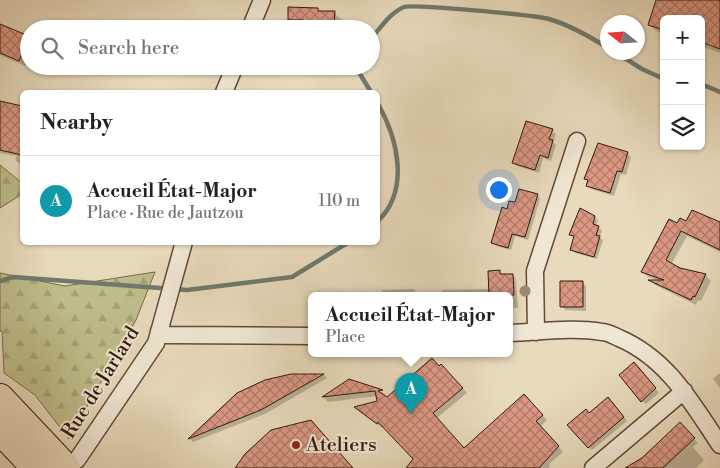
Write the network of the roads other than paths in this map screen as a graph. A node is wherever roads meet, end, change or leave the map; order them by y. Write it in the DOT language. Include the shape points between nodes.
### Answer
graph roads {
  1 [pos="262,0"];
  2 [pos="254,20"];
  3 [pos="231,75"];
  4 [pos="225,90"];
  5 [pos="577,141"];
  6 [pos="183,245"];
  7 [pos="161,324"];
  8 [pos="536,332"];
  9 [pos="513,334"];
  10 [pos="308,336"];
  11 [pos="684,391"];
  12 [pos="0,398"];
  13 [pos="0,430"];
  14 [pos="720,445"];
  15 [pos="60,464"];
  16 [pos="593,468"];
  1 -- 2 [label="street"];
  3 -- 4 [label="street"];
  5 -- 8 [label="street" via="535,271"];
  6 -- 7 [label="street, Rue de Jarlard"];
  7 -- 10 [label="street" via="167,335"];
  7 -- 15 [label="street, Rue de Jarlard" via="156,343"];
  8 -- 9 [label="street"];
  8 -- 11 [label="street" via="603,332 637,346 664,367"];
  11 -- 14 [label="street"];
  11 -- 16 [label="street"];
  12 -- 15 [label="highway"];
  13 -- 15 [label="highway"];
}
